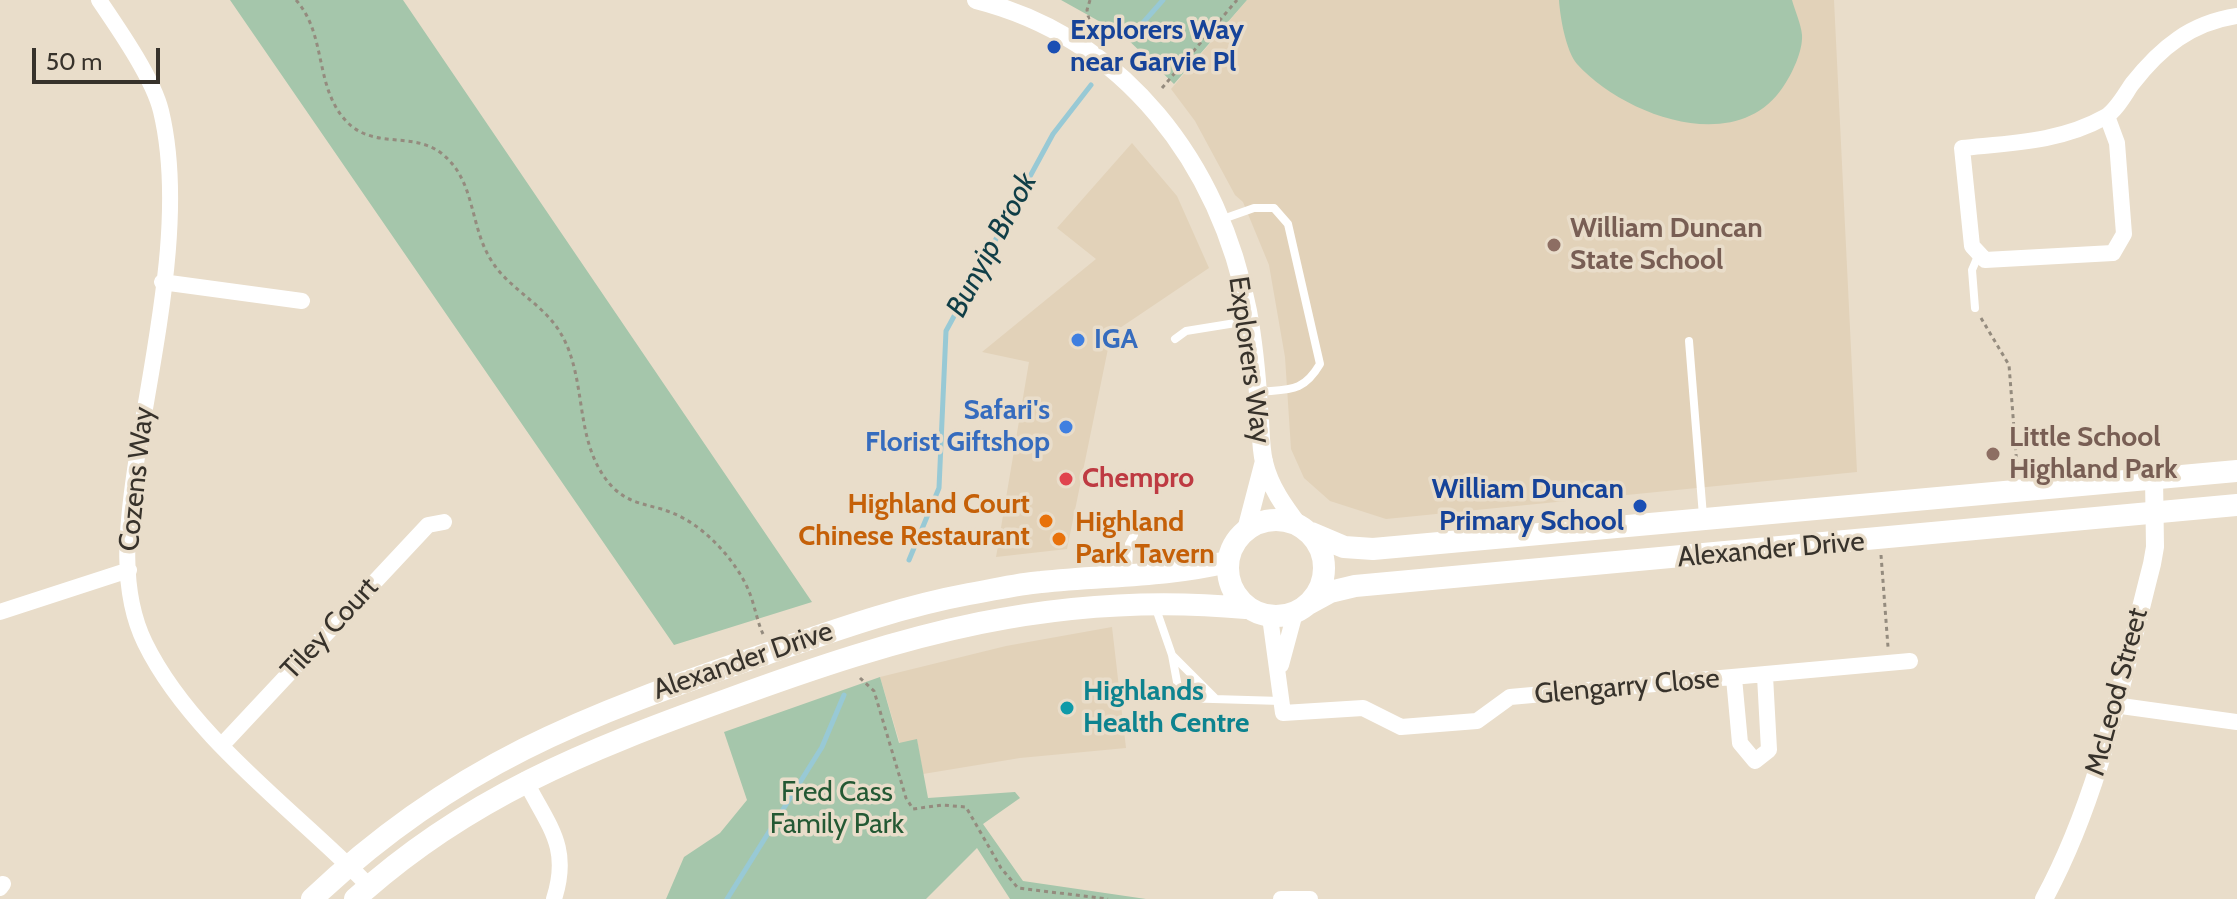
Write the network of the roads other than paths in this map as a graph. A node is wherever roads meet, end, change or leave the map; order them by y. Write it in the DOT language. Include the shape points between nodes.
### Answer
graph roads {
  1 [pos="99,0"];
  2 [pos="976,0"];
  3 [pos="2237,16"];
  4 [pos="2107,116"];
  5 [pos="1219,220"];
  6 [pos="1978,256"];
  7 [pos="162,282"];
  8 [pos="302,301"];
  9 [pos="1975,308"];
  10 [pos="1249,321"];
  11 [pos="1175,339"];
  12 [pos="1689,341"];
  13 [pos="1258,392"];
  14 [pos="1264,461"];
  15 [pos="2237,471"];
  16 [pos="2154,477"];
  17 [pos="1860,503"];
  18 [pos="2237,505"];
  19 [pos="2155,515"];
  20 [pos="1703,519"];
  21 [pos="444,522"];
  22 [pos="1246,530"];
  23 [pos="1305,530"];
  24 [pos="1943,534"];
  25 [pos="1134,535"];
  26 [pos="1227,562"];
  27 [pos="129,570"];
  28 [pos="1128,577"];
  29 [pos="1153,601"];
  30 [pos="1246,608"];
  31 [pos="1302,609"];
  32 [pos="0,612"];
  33 [pos="1270,617"];
  34 [pos="1172,655"];
  35 [pos="1910,661"];
  36 [pos="1278,675"];
  37 [pos="1765,676"];
  38 [pos="1734,678"];
  39 [pos="1217,700"];
  40 [pos="1282,701"];
  41 [pos="2114,705"];
  42 [pos="2237,722"];
  43 [pos="222,745"];
  44 [pos="525,780"];
  45 [pos="348,865"];
  46 [pos="362,893"];
  47 [pos="312,899"];
  48 [pos="554,899"];
  49 [pos="1281,899"];
  50 [pos="1310,899"];
  51 [pos="2044,899"];
  1 -- 7 [label="street, Cozens Way" via="160,108 170,173"];
  2 -- 5 [label="street, Explorers Way" via="1011,10 1083,45 1121,74 1162,117 1190,157"];
  3 -- 4 [label="street" via="2196,25 2179,36"];
  4 -- 6 [label="street" via="2048,139 1962,148 1972,246"];
  4 -- 6 [label="street" via="2117,143 2124,234 2113,253 1985,260"];
  5 -- 10 [label="street, Explorers Way"];
  5 -- 13 [label="lane" via="1254,208 1274,208 1288,224 1320,364 1300,388"];
  6 -- 9 [label="lane" via="1972,270"];
  7 -- 8 [label="street"];
  7 -- 27 [label="street, Cozens Way" via="126,532"];
  10 -- 11 [label="lane" via="1186,331"];
  10 -- 13 [label="street, Explorers Way"];
  12 -- 20 [label="lane"];
  13 -- 14 [label="street, Explorers Way"];
  14 -- 22 [label="street, Explorers Way"];
  14 -- 23 [label="street, Explorers Way" via="1276,494"];
  15 -- 16 [label="main road, Alexander Drive"];
  16 -- 17 [label="main road, Alexander Drive"];
  16 -- 19 [label="street, McLeod Street"];
  17 -- 20 [label="main road, Alexander Drive"];
  17 -- 24 [label="main road" via="1905,510 1959,509 1964,520"];
  18 -- 19 [label="main road, Alexander Drive"];
  19 -- 24 [label="main road, Alexander Drive"];
  19 -- 41 [label="street, McLeod Street" via="2152,564"];
  20 -- 23 [label="main road, Alexander Drive" via="1373,549 1344,547"];
  21 -- 43 [label="street, Tiley Court" via="428,525"];
  22 -- 23 [label="main road" via="1278,520"];
  22 -- 26 [label="main road"];
  23 -- 31 [label="main road" via="1321,548 1324,565 1319,591"];
  24 -- 31 [label="main road, Alexander Drive" via="1355,586 1330,592"];
  25 -- 28 [label="lane"];
  26 -- 28 [label="main road, Alexander Drive"];
  26 -- 30 [label="main road" via="1231,588"];
  27 -- 32 [label="street"];
  27 -- 43 [label="street, Cozens Way" via="144,641 174,690"];
  28 -- 45 [label="main road, Alexander Drive" via="1039,582 858,621 575,722 432,800"];
  29 -- 30 [label="main road, Alexander Drive"];
  29 -- 34 [label="lane"];
  29 -- 44 [label="main road, Alexander Drive" via="1057,608 892,642 609,742"];
  30 -- 33 [label="main road"];
  31 -- 33 [label="main road"];
  31 -- 36 [label="street"];
  33 -- 36 [label="street"];
  34 -- 39 [label="lane"];
  34 -- 39 [label="lane" via="1180,698"];
  35 -- 37 [label="street, Glengarry Close"];
  36 -- 40 [label="street"];
  37 -- 38 [label="street, Glengarry Close"];
  37 -- 38 [label="street, Glengarry Close" via="1769,750 1755,761 1740,743"];
  38 -- 40 [label="street, Glengarry Close" via="1510,697 1477,721 1401,727 1363,708 1283,713"];
  39 -- 40 [label="lane"];
  41 -- 42 [label="street"];
  41 -- 51 [label="street, McLeod Street" via="2082,814"];
  43 -- 45 [label="street, Cozens Way"];
  44 -- 46 [label="main road, Alexander Drive" via="430,837"];
  44 -- 48 [label="street" via="562,857"];
  45 -- 46 [label="street, Cozens Way"];
  45 -- 47 [label="main road, Alexander Drive"];
  49 -- 50 [label="street"];
}
